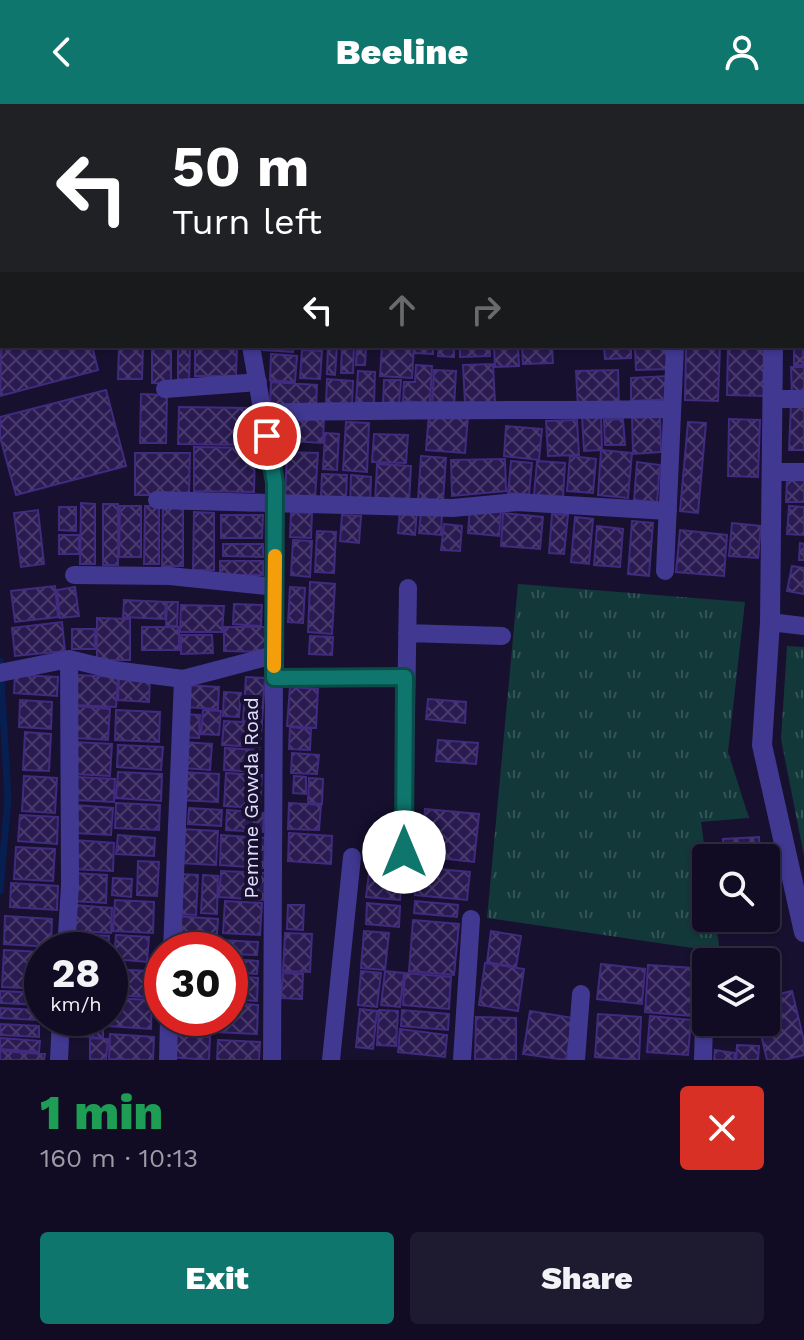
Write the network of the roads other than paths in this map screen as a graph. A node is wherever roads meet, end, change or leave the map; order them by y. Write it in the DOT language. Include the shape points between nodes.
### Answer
graph roads {
  1 [pos="251,348"];
  2 [pos="675,348"];
  3 [pos="773,348"];
  4 [pos="258,382"];
  5 [pos="165,389"];
  6 [pos="773,399"];
  7 [pos="804,399"];
  8 [pos="672,409"];
  9 [pos="263,413"];
  10 [pos="773,472"];
  11 [pos="804,472"];
  12 [pos="157,500"];
  13 [pos="275,504"];
  14 [pos="668,511"];
  15 [pos="665,571"];
  16 [pos="74,575"];
  17 [pos="275,587"];
  18 [pos="408,588"];
  19 [pos="770,622"];
  20 [pos="804,626"];
  21 [pos="407,633"];
  22 [pos="502,636"];
  23 [pos="274,655"];
  24 [pos="69,659"];
  25 [pos="6,672"];
  26 [pos="405,677"];
  27 [pos="274,678"];
  28 [pos="183,679"];
  29 [pos="404,852"];
  30 [pos="352,857"];
  31 [pos="471,919"];
  32 [pos="67,932"];
  33 [pos="173,932"];
  34 [pos="804,932"];
  35 [pos="581,994"];
  36 [pos="60,1036"];
  37 [pos="169,1036"];
  38 [pos="704,1036"];
  39 [pos="59,1060"];
  40 [pos="168,1060"];
  41 [pos="272,1060"];
  42 [pos="331,1060"];
  43 [pos="462,1060"];
  44 [pos="576,1060"];
  45 [pos="703,1060"];
  1 -- 4 [label="street, Pemme Gowda Road"];
  2 -- 8 [label="street"];
  3 -- 6 [label="street"];
  4 -- 5 [label="street"];
  4 -- 9 [label="street, Pemme Gowda Road"];
  6 -- 7 [label="street"];
  6 -- 10 [label="street"];
  8 -- 9 [label="street"];
  8 -- 14 [label="street"];
  9 -- 13 [label="street, Pemme Gowda Road"];
  10 -- 11 [label="street"];
  10 -- 19 [label="street"];
  12 -- 13 [label="street"];
  13 -- 14 [label="street" via="453,508 517,502"];
  13 -- 17 [label="street, Pemme Gowda Road"];
  14 -- 15 [label="street"];
  16 -- 17 [label="street" via="170,576"];
  17 -- 23 [label="street, Pemme Gowda Road"];
  18 -- 21 [label="street"];
  19 -- 20 [label="street"];
  19 -- 34 [label="street" via="762,745"];
  21 -- 22 [label="street"];
  21 -- 26 [label="street"];
  23 -- 27 [label="street, Pemme Gowda Road"];
  23 -- 28 [label="street"];
  24 -- 25 [label="street"];
  24 -- 28 [label="street"];
  24 -- 32 [label="street"];
  26 -- 27 [label="street"];
  26 -- 29 [label="street"];
  27 -- 41 [label="street, Pemme Gowda Road"];
  28 -- 33 [label="street"];
  30 -- 42 [label="street"];
  31 -- 43 [label="street"];
  35 -- 44 [label="street"];
  36 -- 39 [label="street"];
  37 -- 40 [label="street"];
  38 -- 45 [label="street"];
}
